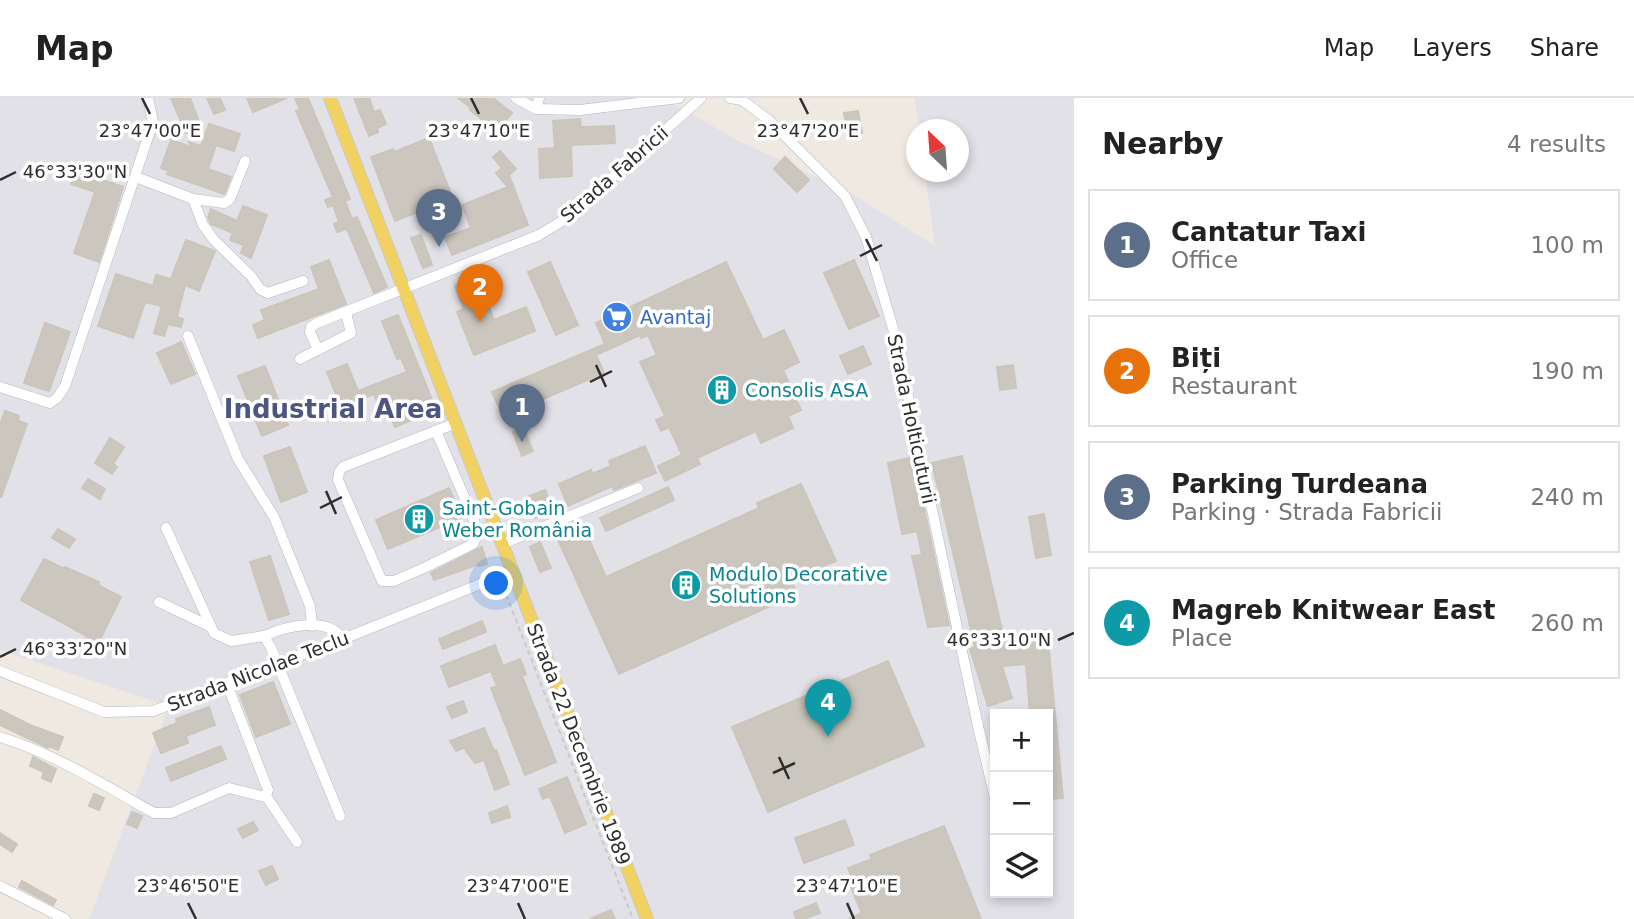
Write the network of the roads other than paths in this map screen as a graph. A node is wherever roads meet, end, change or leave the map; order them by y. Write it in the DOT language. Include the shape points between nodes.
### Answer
graph roads {
  1 [pos="148,98"];
  2 [pos="330,98"];
  3 [pos="516,98"];
  4 [pos="680,98"];
  5 [pos="701,98"];
  6 [pos="730,98"];
  7 [pos="538,103"];
  8 [pos="245,161"];
  9 [pos="136,177"];
  10 [pos="193,199"];
  11 [pos="303,281"];
  12 [pos="404,288"];
  13 [pos="346,313"];
  14 [pos="188,336"];
  15 [pos="318,350"];
  16 [pos="300,359"];
  17 [pos="0,387"];
  18 [pos="456,423"];
  19 [pos="436,431"];
  20 [pos="638,488"];
  21 [pos="166,528"];
  22 [pos="502,544"];
  23 [pos="513,571"];
  24 [pos="159,602"];
  25 [pos="210,626"];
  26 [pos="312,626"];
  27 [pos="264,636"];
  28 [pos="343,639"];
  29 [pos="278,664"];
  30 [pos="0,671"];
  31 [pos="227,684"];
  32 [pos="0,737"];
  33 [pos="990,777"];
  34 [pos="266,796"];
  35 [pos="340,816"];
  36 [pos="296,842"];
  37 [pos="0,886"];
  38 [pos="65,919"];
  39 [pos="647,919"];
  1 -- 9 [label="street" via="153,122"];
  2 -- 12 [label="main road, Strada 22 Decembrie 1989"];
  3 -- 7 [label="street"];
  4 -- 7 [label="street" via="580,110"];
  5 -- 12 [label="street, Strada Fabricii" via="567,218 539,234"];
  6 -- 33 [label="street, Strada Holticuturii" via="742,100 770,121 845,196 866,237 895,335"];
  8 -- 10 [label="street" via="230,199 224,203"];
  9 -- 10 [label="street"];
  9 -- 17 [label="street" via="65,386 50,403"];
  10 -- 11 [label="street" via="214,240 260,289 268,293"];
  12 -- 13 [label="street, Strada Fabricii"];
  12 -- 18 [label="main road, Strada 22 Decembrie 1989"];
  13 -- 15 [label="street" via="351,333"];
  13 -- 15 [label="street, Strada Fabricii" via="311,327"];
  14 -- 26 [label="street" via="238,459 274,517 310,606"];
  15 -- 16 [label="street"];
  18 -- 19 [label="street"];
  18 -- 22 [label="main road, Strada 22 Decembrie 1989"];
  19 -- 19 [label="street" via="338,472 382,581 426,568 473,544 477,536"];
  20 -- 22 [label="street"];
  21 -- 25 [label="street"];
  22 -- 23 [label="main road, Strada 22 Decembrie 1989"];
  23 -- 28 [label="street, Strada Nicolae Teclu"];
  23 -- 39 [label="main road, Strada 22 Decembrie 1989"];
  24 -- 25 [label="street"];
  25 -- 27 [label="street" via="231,641"];
  26 -- 27 [label="street" via="282,628"];
  26 -- 28 [label="street" via="337,631"];
  27 -- 29 [label="street"];
  28 -- 29 [label="street, Strada Nicolae Teclu"];
  29 -- 31 [label="street, Strada Nicolae Teclu"];
  29 -- 35 [label="street"];
  30 -- 31 [label="street, Strada Nicolae Teclu" via="110,713 153,711"];
  31 -- 34 [label="street" via="268,790"];
  32 -- 34 [label="street" via="63,762 154,813 172,813 229,788"];
  34 -- 36 [label="street"];
  37 -- 38 [label="street"];
}
